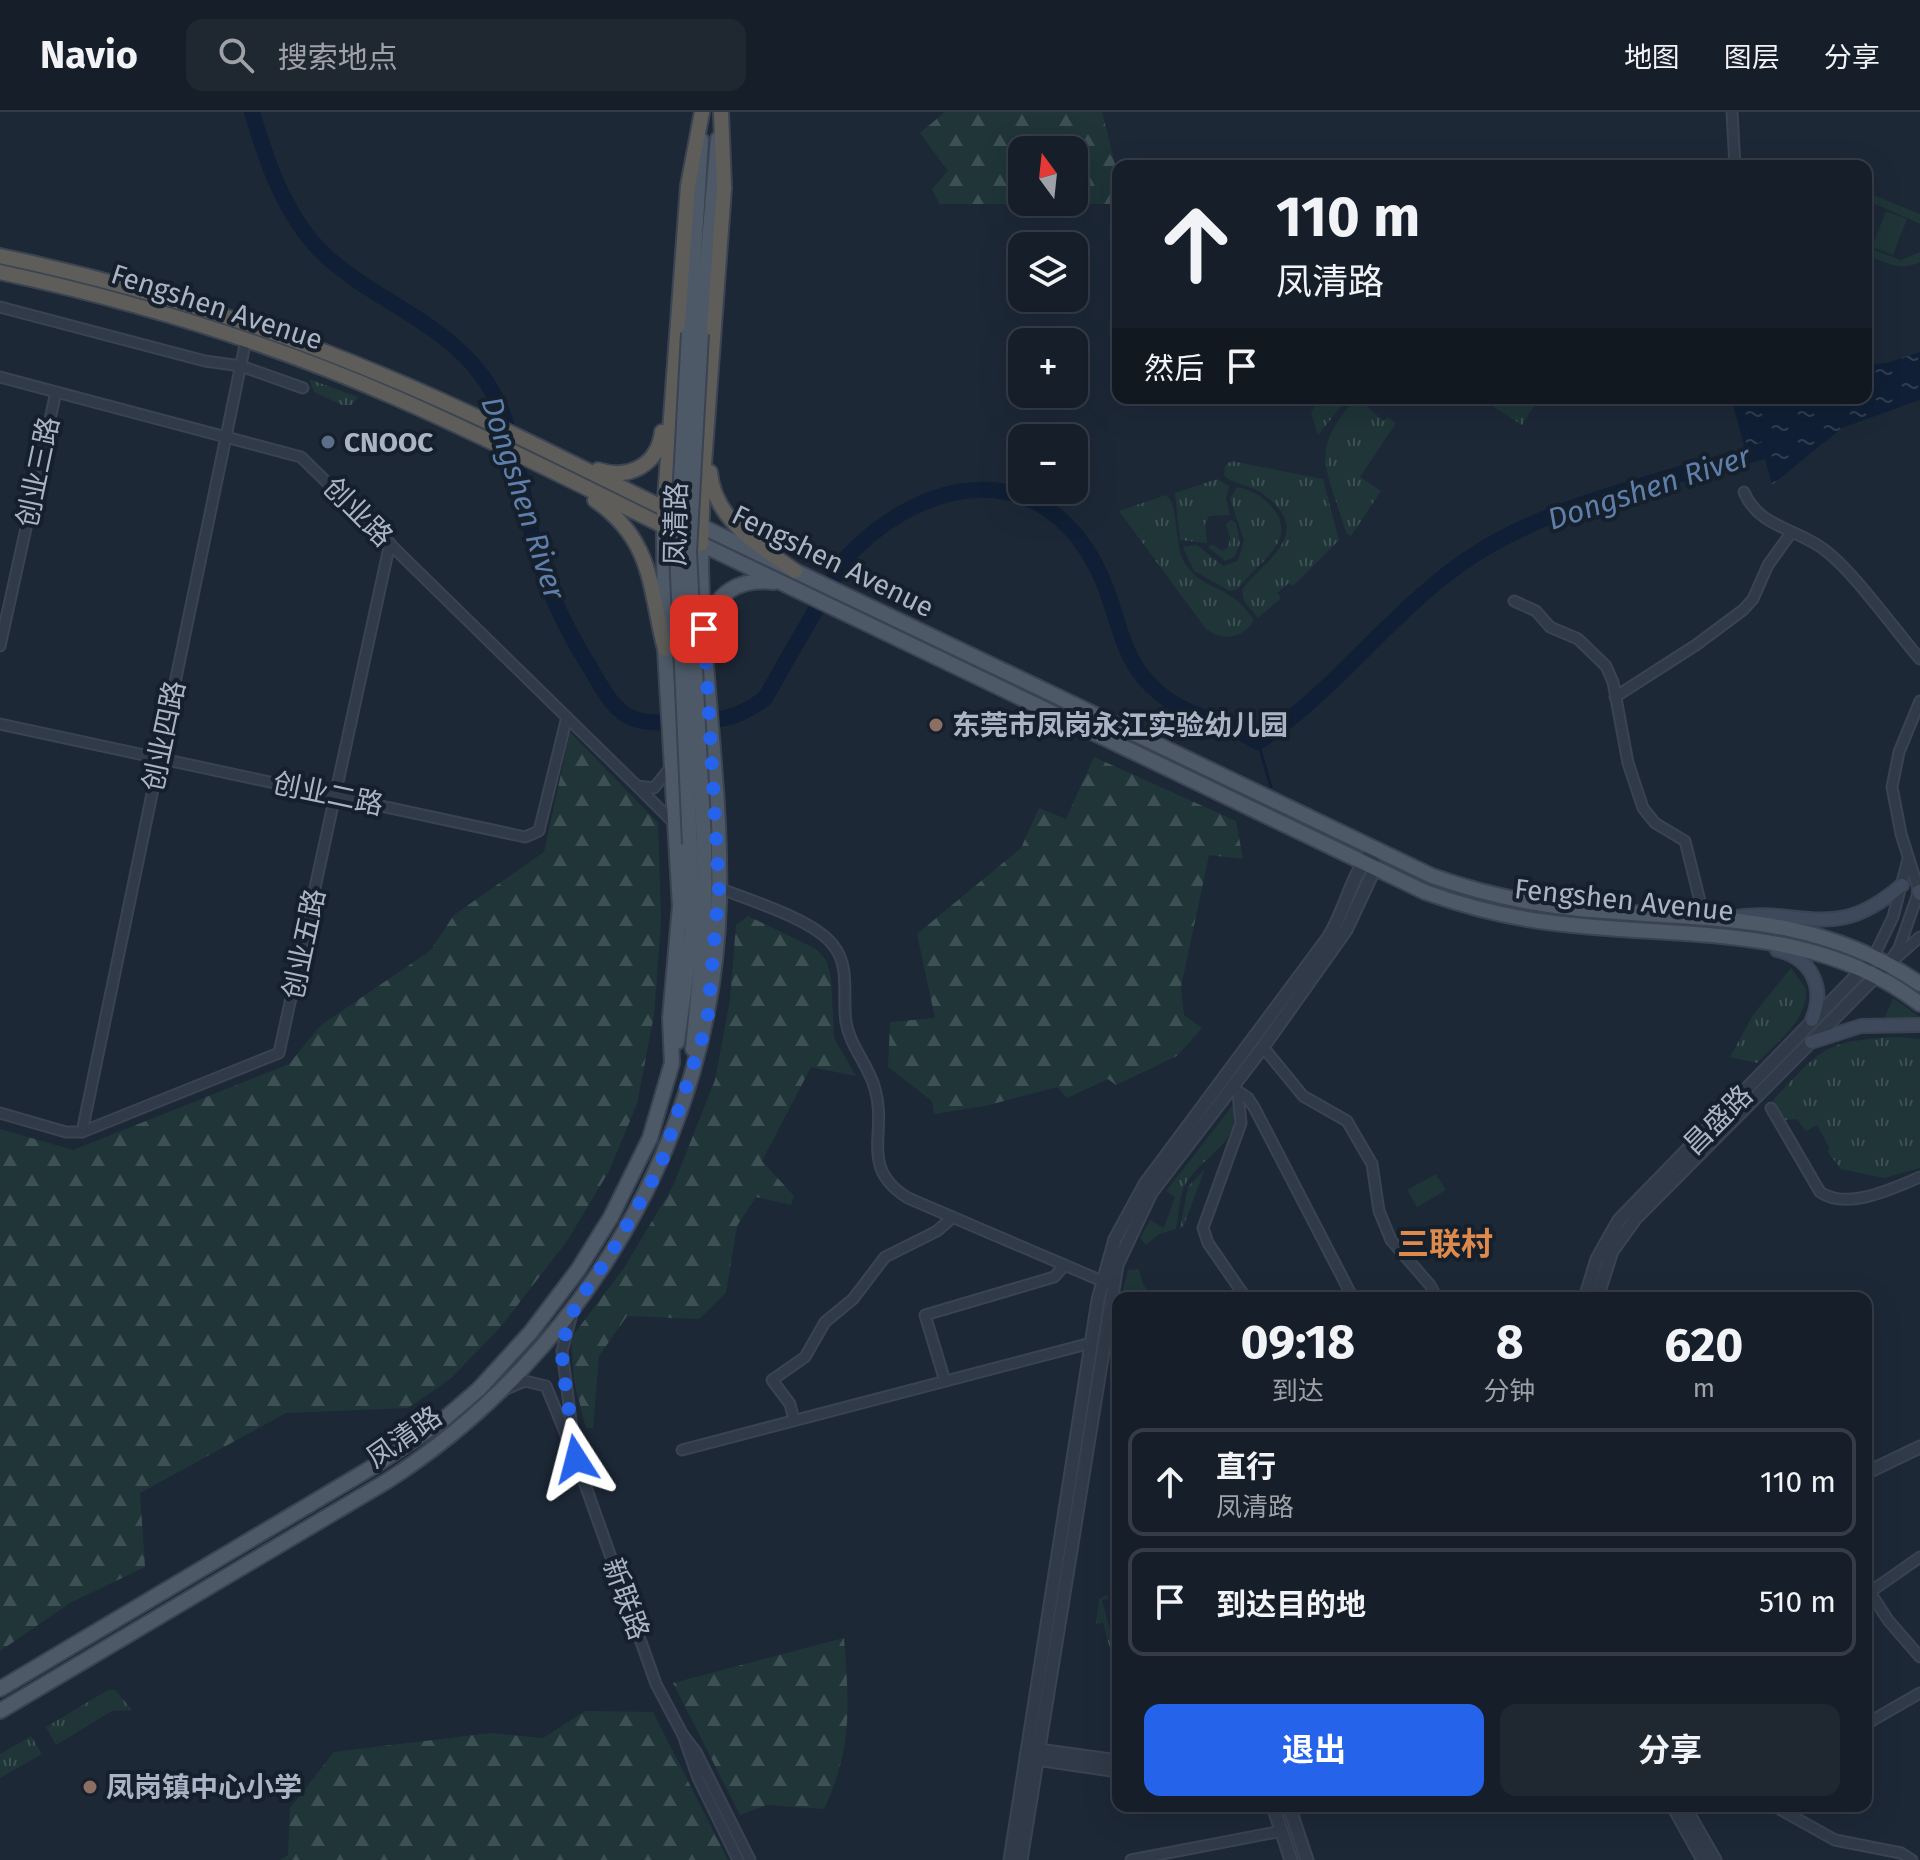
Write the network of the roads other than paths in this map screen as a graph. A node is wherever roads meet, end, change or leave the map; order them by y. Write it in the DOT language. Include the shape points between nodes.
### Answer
graph roads {
  1 [pos="1732,112"];
  2 [pos="702,118"];
  3 [pos="720,118"];
  4 [pos="1735,160"];
  5 [pos="0,256"];
  6 [pos="0,272"];
  7 [pos="0,307"];
  8 [pos="695,334"];
  9 [pos="246,340"];
  10 [pos="675,357"];
  11 [pos="241,366"];
  12 [pos="0,377"];
  13 [pos="303,388"];
  14 [pos="56,392"];
  15 [pos="707,421"];
  16 [pos="226,438"];
  17 [pos="554,455"];
  18 [pos="555,474"];
  19 [pos="1744,492"];
  20 [pos="664,508"];
  21 [pos="701,526"];
  22 [pos="664,527"];
  23 [pos="1791,533"];
  24 [pos="390,543"];
  25 [pos="701,544"];
  26 [pos="795,571"];
  27 [pos="785,585"];
  28 [pos="1514,601"];
  29 [pos="0,646"];
  30 [pos="706,647"];
  31 [pos="665,649"];
  32 [pos="1920,659"];
  33 [pos="1615,697"];
  34 [pos="1920,701"];
  35 [pos="567,717"];
  36 [pos="0,724"];
  37 [pos="160,758"];
  38 [pos="671,761"];
  39 [pos="637,786"];
  40 [pos="336,796"];
  41 [pos="676,825"];
  42 [pos="697,843"];
  43 [pos="1373,850"];
  44 [pos="1908,859"];
  45 [pos="1368,867"];
  46 [pos="1920,869"];
  47 [pos="1902,885"];
  48 [pos="719,888"];
  49 [pos="1920,892"];
  50 [pos="1704,917"];
  51 [pos="1725,918"];
  52 [pos="1716,935"];
  53 [pos="1920,937"];
  54 [pos="1874,956"];
  55 [pos="1888,964"];
  56 [pos="1869,973"];
  57 [pos="1920,984"];
  58 [pos="1920,1004"];
  59 [pos="1812,1020"];
  60 [pos="1920,1025"];
  61 [pos="1811,1042"];
  62 [pos="1263,1047"];
  63 [pos="672,1063"];
  64 [pos="692,1066"];
  65 [pos="1235,1090"];
  66 [pos="1771,1108"];
  67 [pos="0,1113"];
  68 [pos="82,1132"];
  69 [pos="1920,1177"];
  70 [pos="953,1217"];
  71 [pos="1065,1265"];
  72 [pos="1102,1281"];
  73 [pos="1112,1292"];
  74 [pos="1242,1292"];
  75 [pos="1350,1292"];
  76 [pos="1434,1292"];
  77 [pos="1587,1292"];
  78 [pos="1599,1292"];
  79 [pos="1112,1294"];
  80 [pos="576,1305"];
  81 [pos="1091,1343"];
  82 [pos="945,1381"];
  83 [pos="503,1390"];
  84 [pos="794,1420"];
  85 [pos="1920,1447"];
  86 [pos="682,1450"];
  87 [pos="576,1459"];
  88 [pos="1872,1470"];
  89 [pos="1920,1557"];
  90 [pos="1872,1587"];
  91 [pos="1872,1594"];
  92 [pos="1920,1657"];
  93 [pos="0,1689"];
  94 [pos="1920,1693"];
  95 [pos="0,1711"];
  96 [pos="1872,1721"];
  97 [pos="683,1735"];
  98 [pos="1034,1754"];
  99 [pos="1112,1760"];
  100 [pos="1112,1770"];
  101 [pos="1275,1812"];
  102 [pos="1291,1812"];
  103 [pos="1676,1812"];
  104 [pos="1687,1812"];
  105 [pos="1787,1812"];
  106 [pos="1282,1831"];
  107 [pos="738,1860"];
  108 [pos="750,1860"];
  109 [pos="1010,1860"];
  110 [pos="1021,1860"];
  111 [pos="1131,1860"];
  112 [pos="1291,1860"];
  113 [pos="1307,1860"];
  114 [pos="1703,1860"];
  115 [pos="1715,1860"];
  116 [pos="1912,1860"];
  1 -- 4 [label="street"];
  2 -- 8 [label="main road, 凤清路"];
  2 -- 10 [label="highway, 凤清路" via="688,186"];
  3 -- 8 [label="main road, 凤清路"];
  3 -- 15 [label="highway, 凤清路" via="724,188"];
  5 -- 17 [label="highway, Fengshen Avenue" via="229,318 341,358"];
  6 -- 9 [label="highway, Fengshen Avenue"];
  7 -- 11 [label="street"];
  8 -- 42 [label="main road, 凤清路, bridge" via="689,552"];
  9 -- 11 [label="street, 创业四路"];
  9 -- 18 [label="highway, Fengshen Avenue" via="393,396"];
  10 -- 17 [label="highway" via="661,441 649,461 614,473"];
  10 -- 20 [label="highway, 凤清路"];
  11 -- 13 [label="street"];
  11 -- 16 [label="street, 创业四路"];
  12 -- 14 [label="street, 创业路"];
  14 -- 16 [label="street, 创业路"];
  14 -- 29 [label="street, 创业三路"];
  15 -- 21 [label="highway, 凤清路"];
  15 -- 26 [label="highway" via="716,500 736,525"];
  16 -- 24 [label="street, 创业路" via="301,457"];
  16 -- 37 [label="street, 创业四路"];
  17 -- 20 [label="highway, Fengshen Avenue"];
  18 -- 22 [label="highway, Fengshen Avenue"];
  18 -- 31 [label="highway" via="611,513 638,545 653,581"];
  19 -- 23 [label="street" via="1755,511"];
  20 -- 21 [label="highway, Fengshen Avenue"];
  20 -- 22 [label="highway, 凤清路"];
  21 -- 25 [label="highway, 凤清路"];
  21 -- 26 [label="main road, Fengshen Avenue"];
  22 -- 25 [label="highway, Fengshen Avenue"];
  22 -- 31 [label="main road, 凤清路"];
  23 -- 32 [label="street" via="1832,557"];
  23 -- 33 [label="street" via="1743,610"];
  24 -- 35 [label="street, 创业路"];
  24 -- 40 [label="street, 创业五路"];
  25 -- 27 [label="main road, Fengshen Avenue"];
  25 -- 30 [label="main road, 凤清路"];
  26 -- 43 [label="main road, Fengshen Avenue"];
  27 -- 30 [label="main road" via="752,582 726,592 712,612"];
  27 -- 45 [label="main road, Fengshen Avenue"];
  28 -- 33 [label="street" via="1592,651 1611,674"];
  30 -- 48 [label="main road, 凤清路"];
  31 -- 38 [label="main road, 凤清路"];
  33 -- 50 [label="street" via="1635,789 1648,817 1685,841"];
  34 -- 44 [label="street" via="1893,776"];
  35 -- 39 [label="street, 创业路"];
  35 -- 40 [label="street, 创业二路" via="539,831 533,836"];
  36 -- 37 [label="street, 创业二路"];
  37 -- 40 [label="street, 创业二路"];
  37 -- 68 [label="street, 创业四路"];
  38 -- 39 [label="street" via="659,785"];
  38 -- 41 [label="main road, 凤清路"];
  39 -- 41 [label="street, 创业路"];
  40 -- 68 [label="street, 创业五路" via="279,1053"];
  41 -- 63 [label="main road, 凤清路" via="680,906 670,1018"];
  42 -- 63 [label="main road, 凤清路" via="692,932"];
  42 -- 64 [label="main road, 凤清路" via="705,926"];
  43 -- 45 [label="street"];
  43 -- 50 [label="main road, Fengshen Avenue" via="1432,876 1515,900"];
  44 -- 46 [label="street"];
  44 -- 47 [label="street"];
  44 -- 49 [label="street"];
  45 -- 52 [label="main road, Fengshen Avenue" via="1448,900 1510,916"];
  45 -- 62 [label="street" via="1346,930"];
  45 -- 72 [label="street" via="1328,938 1139,1193 1115,1239"];
  47 -- 49 [label="street"];
  47 -- 51 [label="main road" via="1866,911 1841,920"];
  47 -- 54 [label="street"];
  48 -- 64 [label="main road, 凤清路" via="710,1001"];
  48 -- 70 [label="street" via="816,930 834,945 844,967 847,1028 876,1091 880,1168 898,1192"];
  49 -- 55 [label="street"];
  50 -- 51 [label="main road, Fengshen Avenue"];
  51 -- 54 [label="main road, Fengshen Avenue" via="1816,933"];
  52 -- 56 [label="main road, Fengshen Avenue" via="1799,947"];
  52 -- 59 [label="main road" via="1799,958 1816,984"];
  53 -- 55 [label="street"];
  54 -- 55 [label="main road, Fengshen Avenue"];
  54 -- 56 [label="street, 昌盛路"];
  55 -- 56 [label="street, 昌盛路"];
  55 -- 57 [label="main road, Fengshen Avenue"];
  56 -- 58 [label="main road, Fengshen Avenue"];
  56 -- 59 [label="street, 昌盛路"];
  56 -- 61 [label="street, 昌盛路"];
  59 -- 77 [label="street, 昌盛路" via="1619,1220 1597,1259"];
  60 -- 61 [label="main road" via="1861,1026"];
  61 -- 78 [label="street, 昌盛路" via="1626,1229 1607,1262"];
  62 -- 65 [label="street"];
  62 -- 76 [label="street" via="1303,1096 1347,1121 1374,1170 1379,1211 1391,1240"];
  63 -- 93 [label="main road, 凤清路" via="650,1138 603,1230 551,1307 479,1389 376,1465"];
  64 -- 80 [label="main road, 凤清路" via="660,1167"];
  65 -- 73 [label="street" via="1151,1193 1117,1265"];
  65 -- 74 [label="street" via="1241,1123 1203,1228"];
  65 -- 75 [label="street" via="1255,1109"];
  66 -- 69 [label="street" via="1828,1198 1855,1198"];
  67 -- 68 [label="street"];
  70 -- 71 [label="street"];
  70 -- 84 [label="street" via="885,1257 853,1299 825,1322 805,1357 772,1380 790,1404"];
  71 -- 72 [label="street"];
  71 -- 82 [label="street" via="1054,1277 925,1315"];
  72 -- 81 [label="street"];
  79 -- 98 [label="street"];
  80 -- 83 [label="main road, 凤清路"];
  80 -- 87 [label="street, 新联路" via="562,1351"];
  81 -- 82 [label="street"];
  81 -- 98 [label="street"];
  82 -- 84 [label="street"];
  83 -- 87 [label="street, 新联路" via="525,1381 546,1386"];
  83 -- 95 [label="main road, 凤清路" via="455,1434 394,1477"];
  84 -- 86 [label="street"];
  85 -- 88 [label="street"];
  87 -- 97 [label="street, 新联路" via="656,1684"];
  89 -- 90 [label="street"];
  91 -- 92 [label="street"];
  94 -- 96 [label="street"];
  97 -- 107 [label="street, 新联路"];
  97 -- 108 [label="street, 新联路"];
  98 -- 99 [label="street"];
  98 -- 100 [label="street"];
  98 -- 109 [label="street"];
  98 -- 110 [label="street"];
  101 -- 106 [label="street"];
  102 -- 113 [label="street"];
  103 -- 114 [label="street"];
  104 -- 115 [label="street"];
  105 -- 116 [label="street" via="1835,1840 1901,1853"];
  106 -- 111 [label="street"];
  106 -- 112 [label="street"];
}
